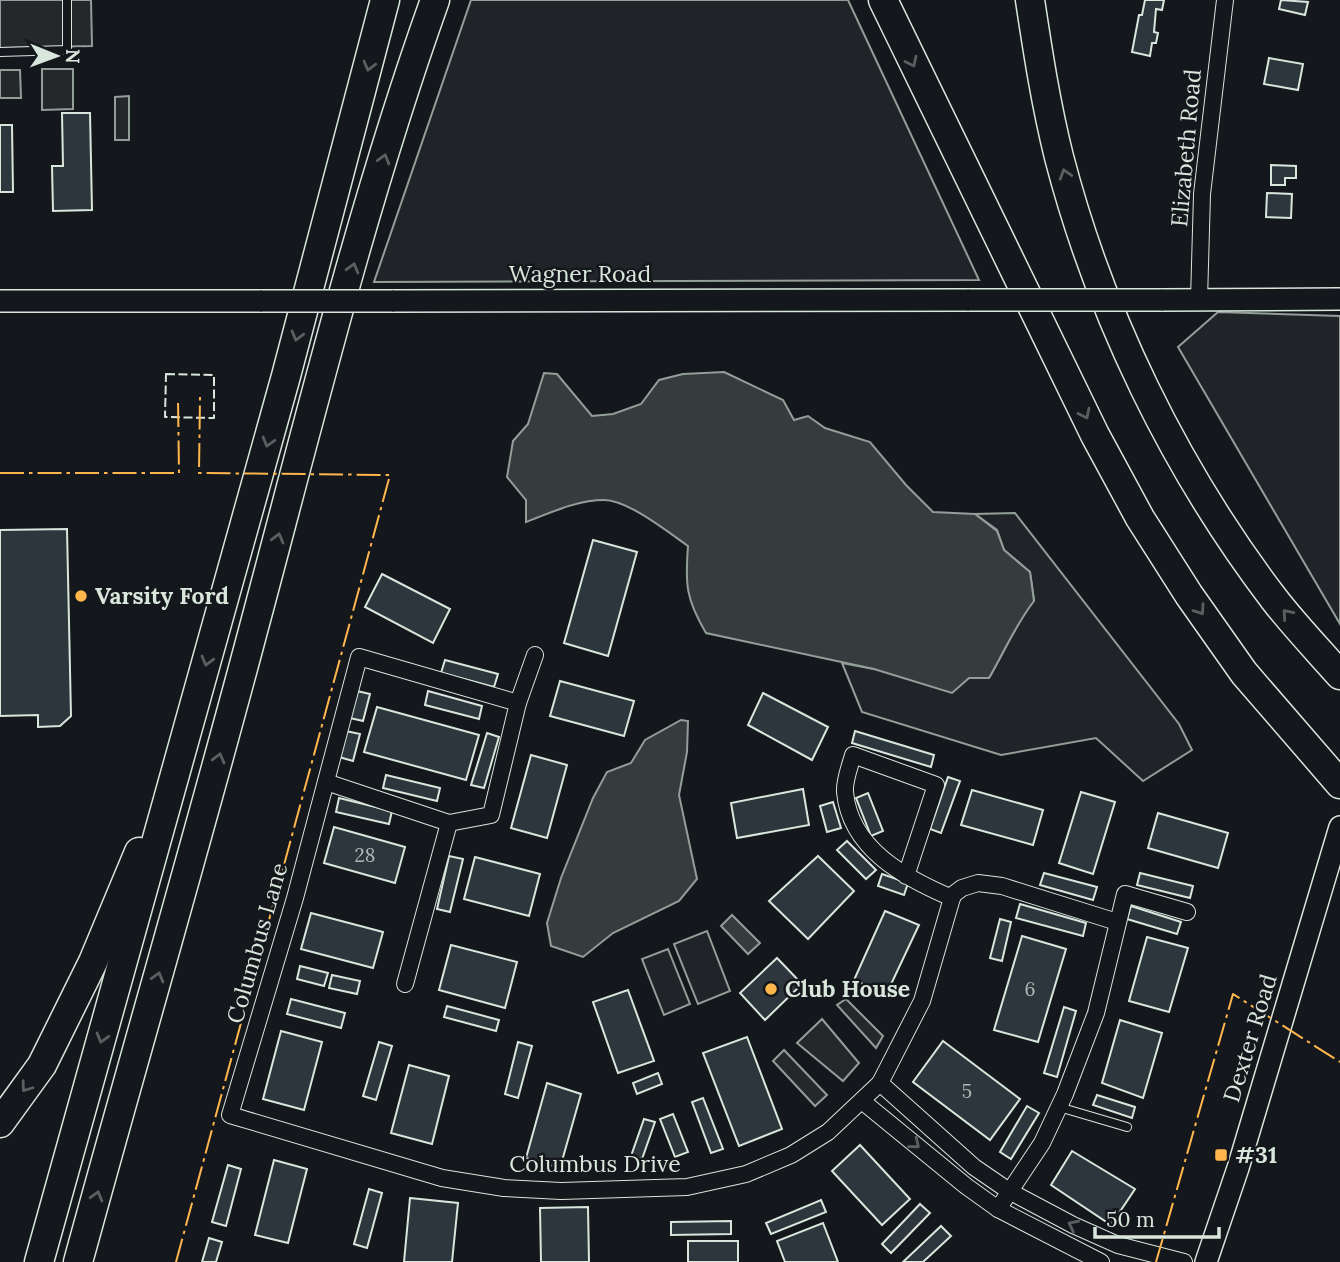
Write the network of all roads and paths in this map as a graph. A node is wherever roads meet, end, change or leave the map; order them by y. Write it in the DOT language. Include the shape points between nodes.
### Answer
graph roads {
  1 [pos="67,0"];
  2 [pos="385,0"];
  3 [pos="435,0"];
  4 [pos="883,0"];
  5 [pos="1030,0"];
  6 [pos="1225,0"];
  7 [pos="0,52"];
  8 [pos="1340,299"];
  9 [pos="1199,300"];
  10 [pos="0,301"];
  11 [pos="535,655"];
  12 [pos="1340,675"];
  13 [pos="519,703"];
  14 [pos="187,736"];
  15 [pos="326,782"];
  16 [pos="1340,784"];
  17 [pos="449,823"];
  18 [pos="1337,836"];
  19 [pos="906,876"];
  20 [pos="952,898"];
  21 [pos="1187,912"];
  22 [pos="1117,922"];
  23 [pos="405,984"];
  24 [pos="880,1083"];
  25 [pos="862,1101"];
  26 [pos="1059,1107"];
  27 [pos="230,1115"];
  28 [pos="0,1123"];
  29 [pos="1127,1127"];
  30 [pos="980,1171"];
  31 [pos="969,1188"];
  32 [pos="1009,1191"];
  33 [pos="998,1209"];
  34 [pos="1102,1238"];
  35 [pos="1097,1260"];
  36 [pos="39,1262"];
  37 [pos="78,1262"];
  38 [pos="1184,1262"];
  39 [pos="1206,1262"];
  1 -- 7 [label="lane" via="67,50"];
  2 -- 14 [label="highway, one-way"];
  37 -- 3 [label="highway, one-way" via="320,380 409,73"];
  4 -- 16 [label="highway, one-way" via="1094,435 1140,517 1244,673"];
  12 -- 5 [label="highway, one-way" via="1239,551 1161,421 1124,343 1084,239 1060,158"];
  6 -- 9 [label="street, Elizabeth Road" via="1202,194"];
  8 -- 9 [label="main road, Wagner Road"];
  9 -- 10 [label="main road, Wagner Road, bridge"];
  11 -- 13 [label="street"];
  13 -- 15 [label="street, Columbus Lane" via="359,657"];
  13 -- 17 [label="street" via="491,815"];
  14 -- 28 [label="highway, one-way" via="93,962 42,1065"];
  14 -- 36 [label="highway, one-way"];
  15 -- 17 [label="street"];
  15 -- 27 [label="street, Columbus Lane"];
  17 -- 23 [label="street"];
  18 -- 39 [label="main road, Dexter Road"];
  19 -- 19 [label="street" via="870,848 854,825 844,791 853,755 936,785"];
  19 -- 20 [label="street"];
  20 -- 22 [label="street" via="962,888 978,883 1002,886"];
  20 -- 24 [label="street, Columbus Drive" via="922,1001"];
  21 -- 22 [label="street" via="1125,894"];
  22 -- 26 [label="street" via="1096,1013"];
  24 -- 25 [label="street, Columbus Drive"];
  24 -- 30 [label="street"];
  25 -- 27 [label="street, Columbus Drive" via="828,1132 791,1155 746,1174 687,1187 611,1190 504,1188 442,1178"];
  25 -- 31 [label="street, one-way"];
  26 -- 29 [label="lane"];
  26 -- 32 [label="street" via="1042,1143"];
  30 -- 31 [label="street"];
  30 -- 32 [label="street"];
  31 -- 33 [label="street"];
  32 -- 33 [label="street"];
  34 -- 32 [label="street, one-way"];
  33 -- 35 [label="street"];
  34 -- 35 [label="street"];
  34 -- 38 [label="street"];
}
